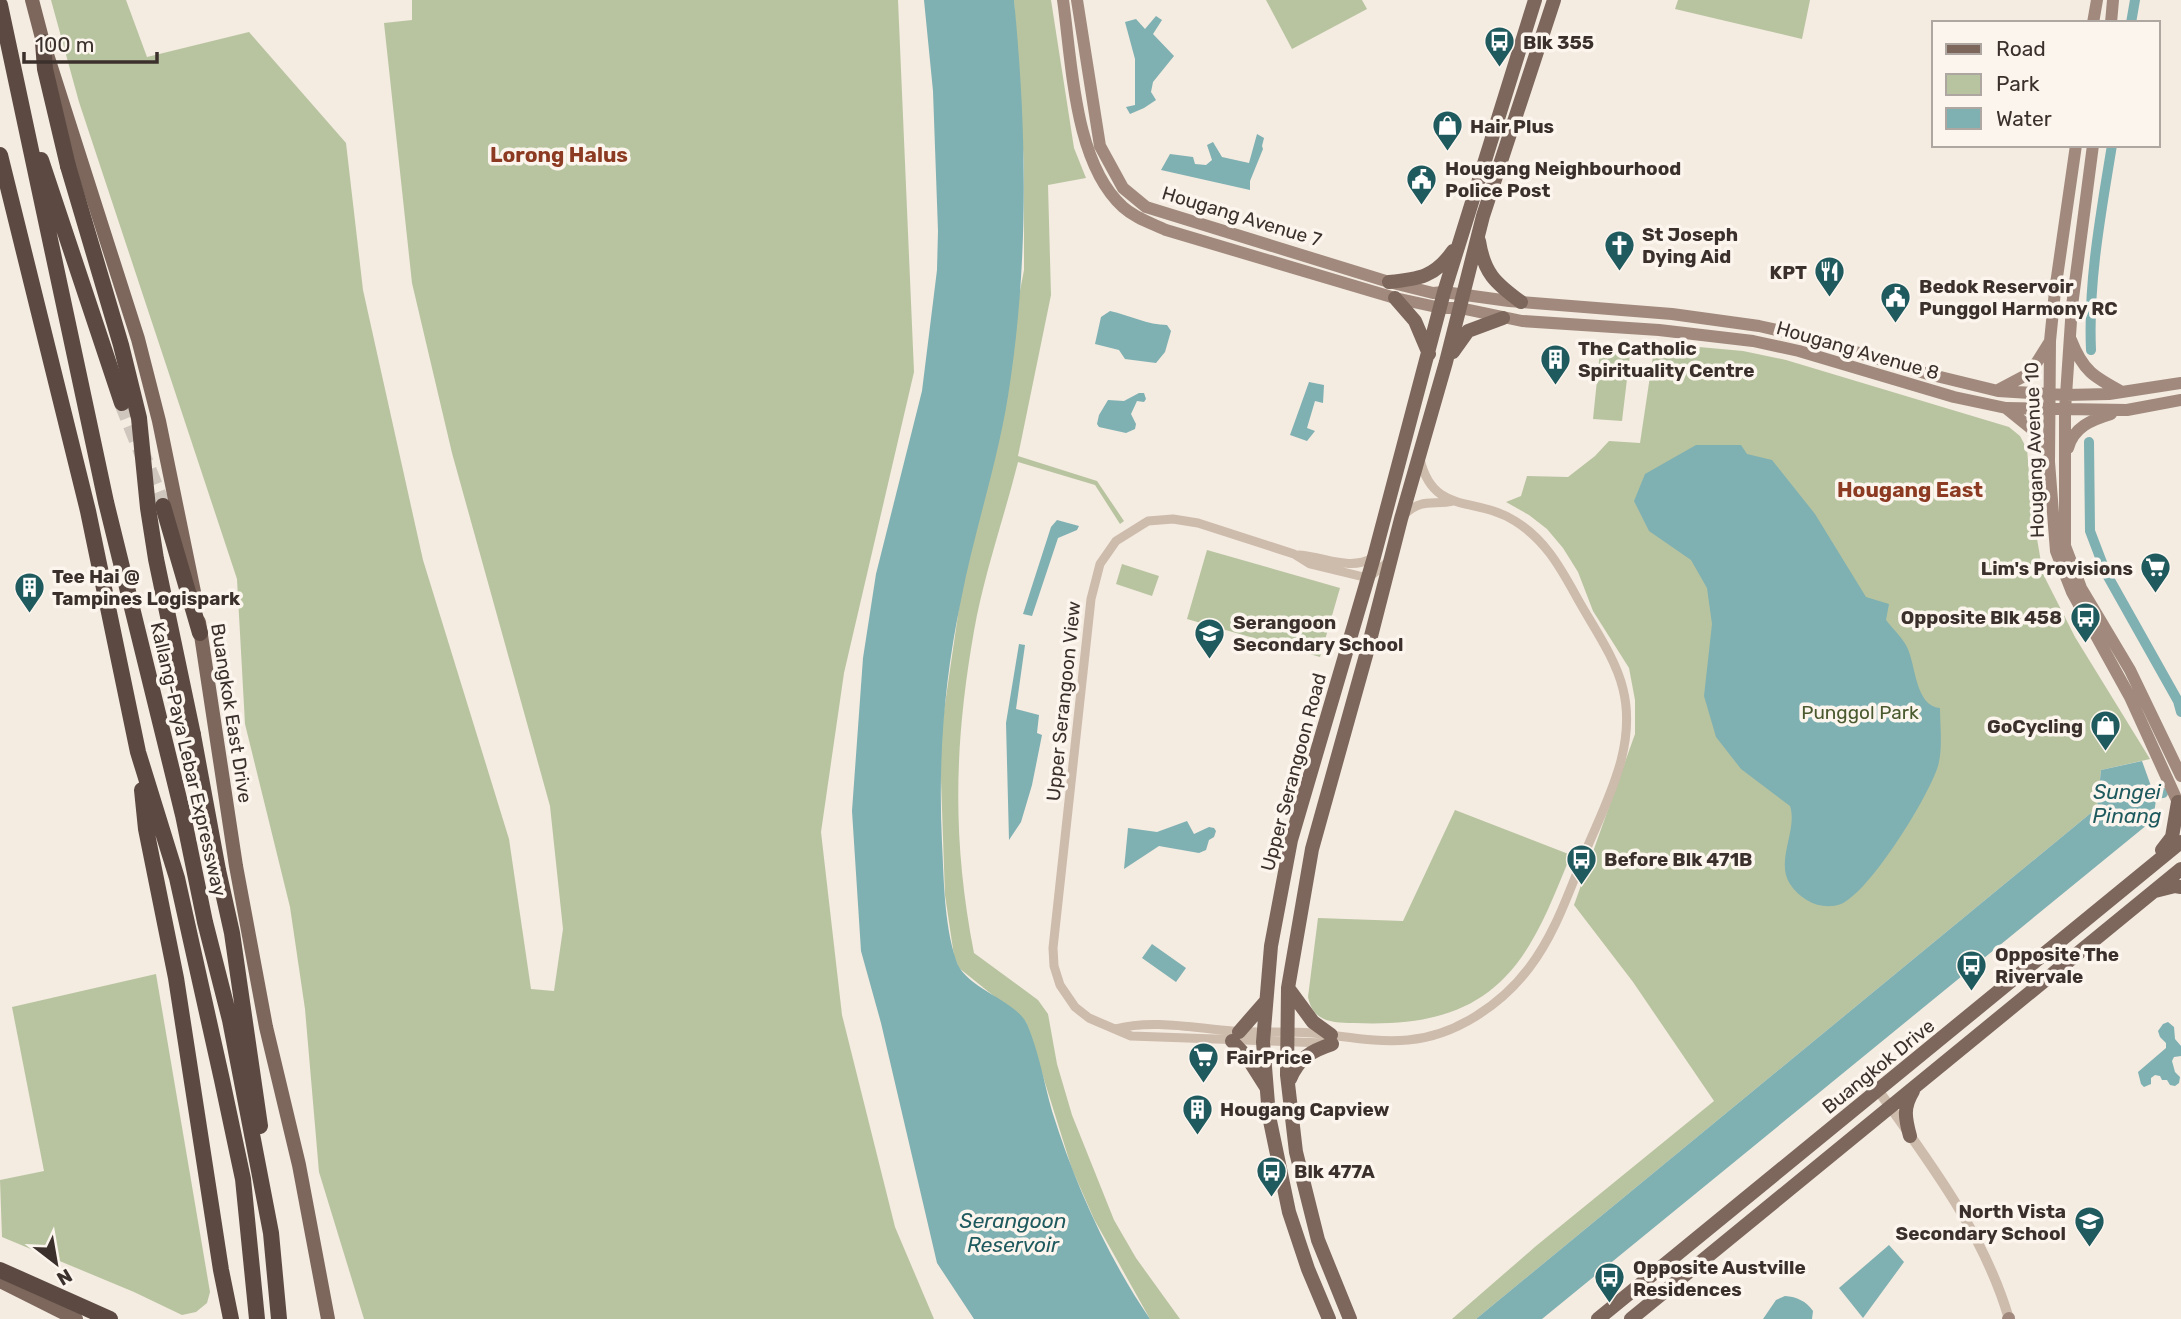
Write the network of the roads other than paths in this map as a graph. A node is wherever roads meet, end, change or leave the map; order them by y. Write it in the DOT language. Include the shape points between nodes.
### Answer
graph roads {
  1 [pos="32,0"];
  2 [pos="1063,0"];
  3 [pos="1077,0"];
  4 [pos="1535,0"];
  5 [pos="1554,0"];
  6 [pos="2097,0"];
  7 [pos="2113,0"];
  8 [pos="0,5"];
  9 [pos="2093,21"];
  10 [pos="2111,21"];
  11 [pos="43,43"];
  12 [pos="31,147"];
  13 [pos="2076,147"];
  14 [pos="2092,147"];
  15 [pos="0,155"];
  16 [pos="1478,233"];
  17 [pos="1459,244"];
  18 [pos="1389,282"];
  19 [pos="1444,292"];
  20 [pos="1395,298"];
  21 [pos="1461,301"];
  22 [pos="1521,302"];
  23 [pos="1441,308"];
  24 [pos="1503,318"];
  25 [pos="2070,337"];
  26 [pos="2050,341"];
  27 [pos="1429,354"];
  28 [pos="1446,362"];
  29 [pos="2181,383"];
  30 [pos="1997,391"];
  31 [pos="2123,392"];
  32 [pos="2050,395"];
  33 [pos="2066,396"];
  34 [pos="2181,400"];
  35 [pos="122,402"];
  36 [pos="2006,408"];
  37 [pos="2050,409"];
  38 [pos="2065,410"];
  39 [pos="2127,410"];
  40 [pos="2066,455"];
  41 [pos="1419,457"];
  42 [pos="2049,462"];
  43 [pos="1454,501"];
  44 [pos="163,506"];
  45 [pos="1401,519"];
  46 [pos="1294,554"];
  47 [pos="1374,557"];
  48 [pos="1392,559"];
  49 [pos="1368,578"];
  50 [pos="200,633"];
  51 [pos="138,752"];
  52 [pos="2181,776"];
  53 [pos="2180,806"];
  54 [pos="2181,842"];
  55 [pos="2148,868"];
  56 [pos="2181,869"];
  57 [pos="2181,887"];
  58 [pos="2151,892"];
  59 [pos="1288,988"];
  60 [pos="1266,1001"];
  61 [pos="1236,1036"];
  62 [pos="1263,1037"];
  63 [pos="1288,1037"];
  64 [pos="1332,1039"];
  65 [pos="1288,1082"];
  66 [pos="1917,1084"];
  67 [pos="1267,1088"];
  68 [pos="1878,1090"];
  69 [pos="1889,1106"];
  70 [pos="1910,1136"];
  71 [pos="271,1233"];
  72 [pos="0,1270"];
  73 [pos="0,1280"];
  74 [pos="75,1319"];
  75 [pos="110,1319"];
  76 [pos="232,1319"];
  77 [pos="257,1319"];
  78 [pos="279,1319"];
  79 [pos="328,1319"];
  80 [pos="1329,1319"];
  81 [pos="1350,1319"];
  82 [pos="1598,1319"];
  83 [pos="1631,1319"];
  84 [pos="2009,1319"];
  1 -- 11 [label="main road, Buangkok East Drive"];
  2 -- 20 [label="main road, Hougang Avenue 7" via="1087,150 1098,176 1125,209 1166,230"];
  3 -- 18 [label="main road, Hougang Avenue 7" via="1100,146 1134,199 1146,207"];
  4 -- 17 [label="main road, Upper Serangoon Road"];
  5 -- 16 [label="main road, Upper Serangoon Road"];
  6 -- 9 [label="main road"];
  7 -- 10 [label="main road"];
  8 -- 12 [label="highway, Kallang-Paya Lebar Expressway"];
  11 -- 50 [label="main road, Buangkok East Drive" via="149,380"];
  11 -- 71 [label="highway, bridge" via="68,166 139,418 156,559 232,933"];
  12 -- 35 [label="highway" via="44,166"];
  12 -- 71 [label="highway, Kallang-Paya Lebar Expressway" via="106,502 230,1020"];
  13 -- 26 [label="main road, Hougang Avenue 10"];
  14 -- 25 [label="main road, Hougang Avenue 10"];
  15 -- 51 [label="highway, Kallang-Paya Lebar Expressway" via="88,511"];
  16 -- 21 [label="main road, Upper Serangoon Road"];
  16 -- 22 [label="main road" via="1489,273"];
  17 -- 18 [label="main road" via="1431,275"];
  17 -- 19 [label="main road, Upper Serangoon Road"];
  18 -- 19 [label="main road, Hougang Avenue 7"];
  19 -- 21 [label="main road, Hougang Avenue 7"];
  19 -- 23 [label="main road, Upper Serangoon Road"];
  20 -- 23 [label="main road, Hougang Avenue 7"];
  20 -- 27 [label="main road" via="1415,321"];
  21 -- 22 [label="main road, Hougang Avenue 8"];
  21 -- 23 [label="main road, Hougang Avenue 8"];
  21 -- 24 [label="main road, Hougang Avenue 8"];
  21 -- 28 [label="main road, Upper Serangoon Road"];
  22 -- 30 [label="main road, Hougang Avenue 8" via="1759,326"];
  23 -- 27 [label="main road, Upper Serangoon Road"];
  24 -- 28 [label="main road" via="1468,331"];
  24 -- 36 [label="main road, Hougang Avenue 8" via="1753,341"];
  25 -- 31 [label="main road" via="2087,371"];
  25 -- 33 [label="main road, Hougang Avenue 10"];
  26 -- 30 [label="main road" via="2030,373"];
  26 -- 32 [label="main road, Hougang Avenue 10"];
  27 -- 47 [label="main road, Upper Serangoon Road"];
  28 -- 41 [label="main road, Upper Serangoon Road"];
  29 -- 31 [label="main road, Hougang Avenue 8"];
  30 -- 32 [label="main road, Hougang Avenue 8"];
  31 -- 33 [label="main road, Hougang Avenue 8"];
  32 -- 33 [label="main road, Hougang Avenue 8"];
  32 -- 37 [label="main road, Hougang Avenue 10"];
  33 -- 38 [label="main road, Hougang Avenue 10"];
  34 -- 39 [label="main road, Hougang Avenue 8"];
  36 -- 37 [label="main road, Hougang Avenue 8"];
  36 -- 42 [label="main road" via="2032,429"];
  37 -- 38 [label="main road, Hougang Avenue 8"];
  37 -- 42 [label="main road, Hougang Avenue 10"];
  38 -- 39 [label="main road, Hougang Avenue 8"];
  38 -- 40 [label="main road, Hougang Avenue 10"];
  39 -- 40 [label="main road" via="2095,419 2077,430"];
  40 -- 52 [label="main road, Hougang Avenue 10" via="2065,547 2081,588 2130,670"];
  41 -- 43 [label="street" via="1429,485"];
  41 -- 45 [label="main road, Upper Serangoon Road"];
  42 -- 53 [label="main road, Hougang Avenue 10" via="2056,551 2072,592 2130,697"];
  43 -- 45 [label="street" via="1433,500 1409,510"];
  43 -- 64 [label="street, Upper Serangoon View" via="1513,519 1558,562 1619,678 1626,708 1626,740 1608,797 1545,943 1514,986 1477,1016 1434,1034 1407,1040"];
  44 -- 50 [label="highway"];
  45 -- 48 [label="main road, Upper Serangoon Road"];
  46 -- 47 [label="street, Upper Serangoon View" via="1352,565"];
  46 -- 49 [label="street, Upper Serangoon View" via="1311,564"];
  46 -- 61 [label="street, Upper Serangoon View" via="1198,523 1148,521 1109,550 1091,599 1053,948 1060,985 1088,1018 1115,1029 1133,1024"];
  47 -- 49 [label="main road, Upper Serangoon Road"];
  48 -- 49 [label="street"];
  48 -- 59 [label="main road, Upper Serangoon Road" via="1312,849"];
  49 -- 60 [label="main road, Upper Serangoon Road" via="1291,840"];
  50 -- 79 [label="main road, Buangkok East Drive" via="266,1027 299,1165"];
  51 -- 76 [label="highway" via="146,829 176,978"];
  51 -- 77 [label="highway, Kallang-Paya Lebar Expressway" via="177,878 243,1179"];
  53 -- 55 [label="main road" via="2172,837"];
  54 -- 55 [label="main road, Buangkok Drive"];
  55 -- 68 [label="main road, Buangkok Drive"];
  56 -- 58 [label="main road, Buangkok Drive"];
  57 -- 58 [label="main road"];
  58 -- 66 [label="main road, Buangkok Drive"];
  59 -- 63 [label="main road, Upper Serangoon Road"];
  59 -- 64 [label="main road"];
  60 -- 61 [label="main road"];
  60 -- 62 [label="main road, Upper Serangoon Road"];
  61 -- 62 [label="street, Upper Serangoon View"];
  61 -- 67 [label="main road"];
  62 -- 63 [label="street, Upper Serangoon View"];
  62 -- 67 [label="main road, Upper Serangoon Road"];
  63 -- 64 [label="street, Upper Serangoon View"];
  63 -- 65 [label="main road, Upper Serangoon Road"];
  64 -- 65 [label="main road" via="1300,1059"];
  65 -- 81 [label="main road, Upper Serangoon Road" via="1307,1203"];
  66 -- 69 [label="main road, Buangkok Drive"];
  66 -- 70 [label="main road" via="1905,1106"];
  67 -- 80 [label="main road, Upper Serangoon Road" via="1289,1212"];
  68 -- 69 [label="street"];
  68 -- 82 [label="main road, Buangkok Drive"];
  69 -- 70 [label="street"];
  69 -- 83 [label="main road, Buangkok Drive"];
  70 -- 84 [label="street" via="1974,1233"];
  71 -- 78 [label="highway, Kallang-Paya Lebar Expressway"];
  72 -- 75 [label="highway"];
  73 -- 74 [label="main road"];
}
